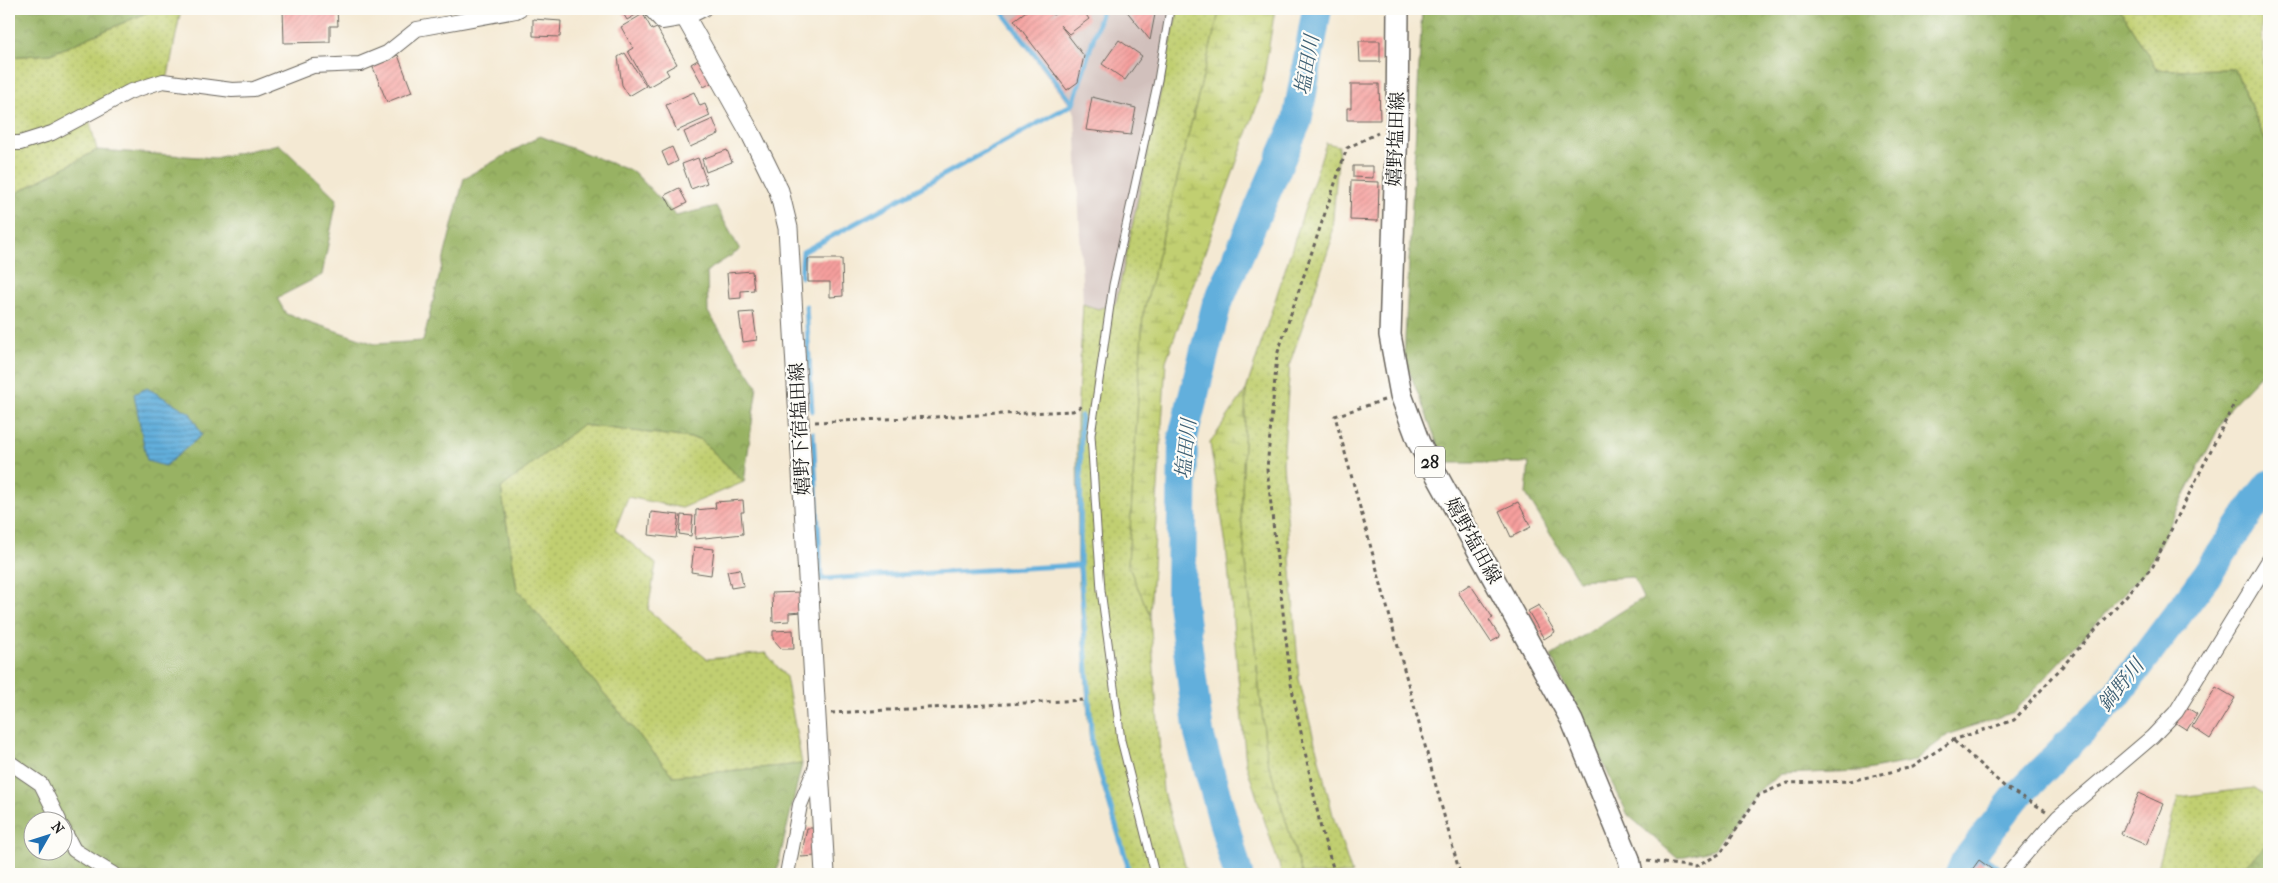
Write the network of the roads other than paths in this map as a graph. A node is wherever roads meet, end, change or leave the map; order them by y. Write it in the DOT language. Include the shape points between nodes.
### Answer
graph roads {
  1 [pos="520,9"];
  2 [pos="650,9"];
  3 [pos="704,9"];
  4 [pos="1170,9"];
  5 [pos="1398,9"];
  6 [pos="683,14"];
  7 [pos="9,143"];
  8 [pos="2269,560"];
  9 [pos="9,762"];
  10 [pos="818,762"];
  11 [pos="54,810"];
  12 [pos="72,846"];
  13 [pos="1631,867"];
  14 [pos="113,874"];
  15 [pos="787,874"];
  16 [pos="824,874"];
  17 [pos="1155,874"];
  18 [pos="2008,874"];
  1 -- 7 [label="street" via="417,29 387,53 360,64 313,66 254,89 232,90 162,81 129,92 52,133"];
  2 -- 6 [label="street" via="662,22"];
  3 -- 6 [label="street"];
  4 -- 17 [label="lane" via="1158,80 1113,285 1092,435 1101,590 1121,740"];
  5 -- 13 [label="main road, 嬉野塩田線 / 28" via="1390,335 1401,395 1419,443 1572,721"];
  6 -- 10 [label="main road, 嬉野下宿塩田線" via="779,191 788,228"];
  8 -- 18 [label="street" via="2176,712 2152,737 2058,817"];
  9 -- 11 [label="street" via="41,784"];
  10 -- 15 [label="street" via="800,805"];
  10 -- 16 [label="main road, 嬉野下宿塩田線"];
  12 -- 14 [label="street"];
}
